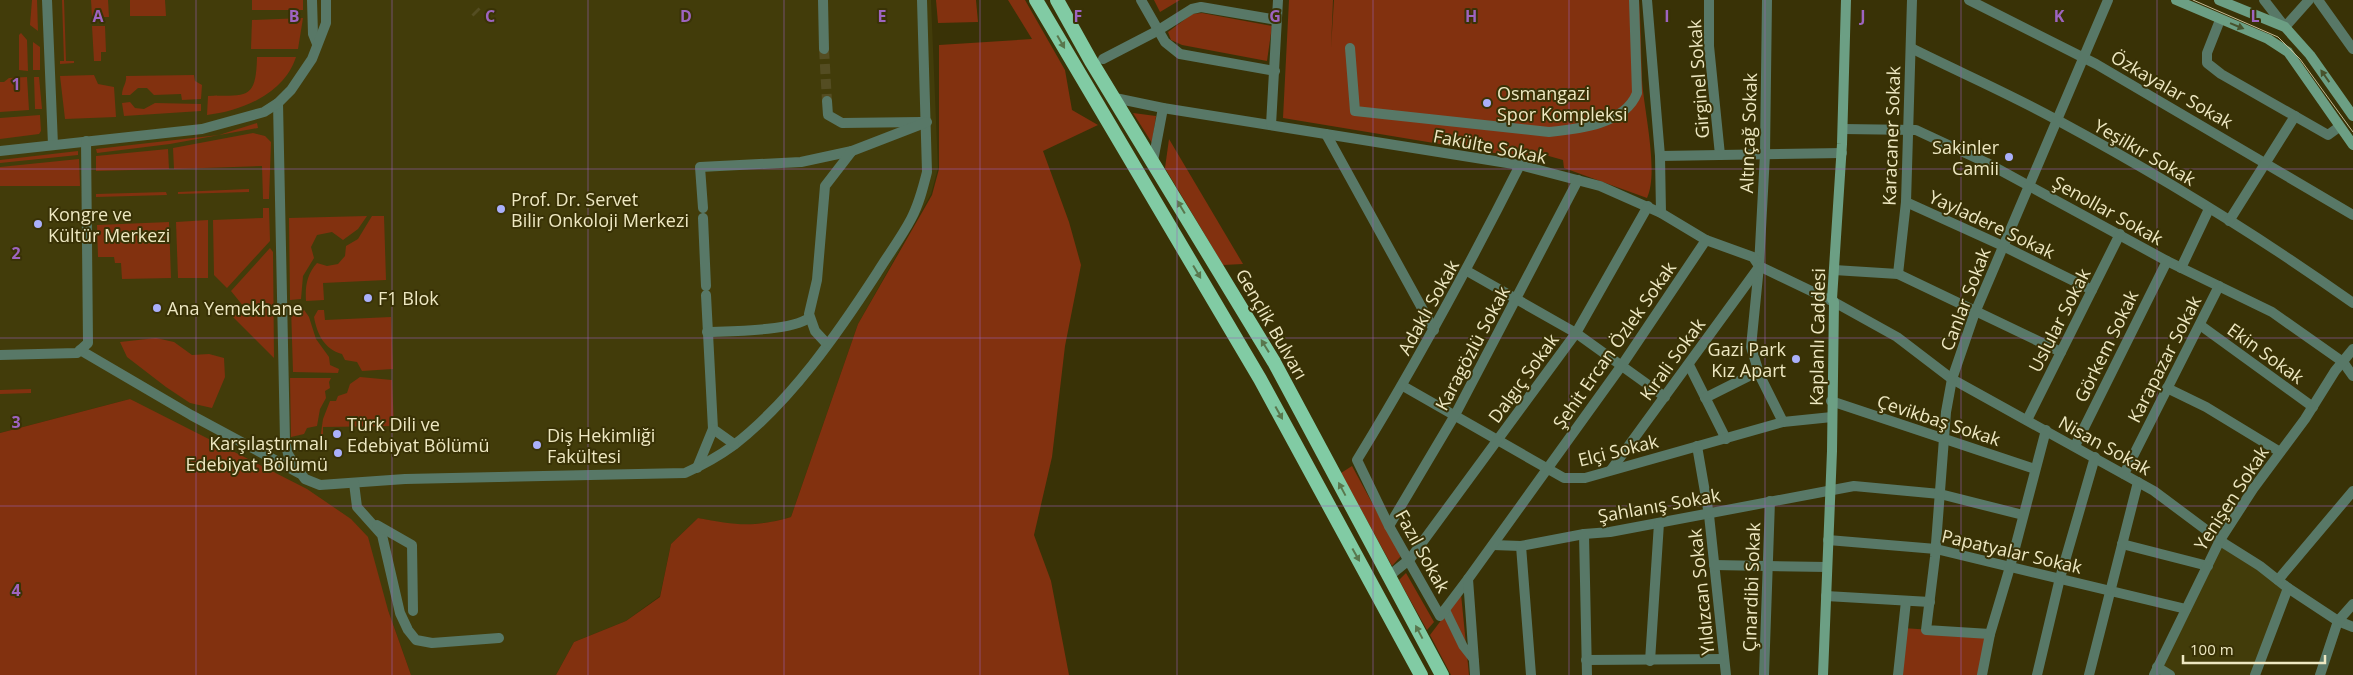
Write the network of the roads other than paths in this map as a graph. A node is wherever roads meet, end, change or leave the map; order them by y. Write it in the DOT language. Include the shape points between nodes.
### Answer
graph roads {
  1 [pos="47,0"];
  2 [pos="823,0"];
  3 [pos="922,0"];
  4 [pos="1036,0"];
  5 [pos="1057,0"];
  6 [pos="1141,0"];
  7 [pos="1278,0"];
  8 [pos="1634,0"];
  9 [pos="1648,0"];
  10 [pos="1709,0"];
  11 [pos="1767,0"];
  12 [pos="1846,0"];
  13 [pos="1912,0"];
  14 [pos="1969,0"];
  15 [pos="2108,0"];
  16 [pos="2176,0"];
  17 [pos="2219,0"];
  18 [pos="2264,0"];
  19 [pos="2309,0"];
  20 [pos="2318,0"];
  21 [pos="312,4"];
  22 [pos="326,4"];
  23 [pos="1192,4"];
  24 [pos="1277,20"];
  25 [pos="2220,20"];
  26 [pos="2285,27"];
  27 [pos="1157,31"];
  28 [pos="317,44"];
  29 [pos="1350,48"];
  30 [pos="1911,48"];
  31 [pos="824,49"];
  32 [pos="2353,49"];
  33 [pos="2084,58"];
  34 [pos="1103,59"];
  35 [pos="1275,71"];
  36 [pos="1114,98"];
  37 [pos="827,101"];
  38 [pos="278,103"];
  39 [pos="1163,108"];
  40 [pos="2295,116"];
  41 [pos="2353,116"];
  42 [pos="2056,119"];
  43 [pos="927,122"];
  44 [pos="1271,125"];
  45 [pos="2339,127"];
  46 [pos="1843,129"];
  47 [pos="1908,130"];
  48 [pos="1326,134"];
  49 [pos="86,141"];
  50 [pos="53,145"];
  51 [pos="2353,146"];
  52 [pos="0,151"];
  53 [pos="852,151"];
  54 [pos="1842,153"];
  55 [pos="1766,154"];
  56 [pos="1720,155"];
  57 [pos="1660,156"];
  58 [pos="1153,162"];
  59 [pos="2264,163"];
  60 [pos="1520,166"];
  61 [pos="1578,180"];
  62 [pos="2029,185"];
  63 [pos="1906,202"];
  64 [pos="1648,206"];
  65 [pos="2210,209"];
  66 [pos="1661,213"];
  67 [pos="2353,215"];
  68 [pos="2229,221"];
  69 [pos="2120,234"];
  70 [pos="1706,240"];
  71 [pos="2003,246"];
  72 [pos="2167,261"];
  73 [pos="1759,266"];
  74 [pos="2181,268"];
  75 [pos="1834,270"];
  76 [pos="1467,271"];
  77 [pos="1898,274"];
  78 [pos="2219,286"];
  79 [pos="2092,290"];
  80 [pos="1517,299"];
  81 [pos="1834,302"];
  82 [pos="2353,304"];
  83 [pos="1976,310"];
  84 [pos="809,318"];
  85 [pos="2200,325"];
  86 [pos="1434,330"];
  87 [pos="707,332"];
  88 [pos="1576,333"];
  89 [pos="827,344"];
  90 [pos="2353,348"];
  91 [pos="80,350"];
  92 [pos="2061,352"];
  93 [pos="0,355"];
  94 [pos="2342,362"];
  95 [pos="1689,365"];
  96 [pos="1622,366"];
  97 [pos="1759,370"];
  98 [pos="2353,376"];
  99 [pos="1952,379"];
  100 [pos="1403,386"];
  101 [pos="2168,388"];
  102 [pos="1665,397"];
  103 [pos="1705,398"];
  104 [pos="1831,401"];
  105 [pos="2313,407"];
  106 [pos="1455,416"];
  107 [pos="1832,417"];
  108 [pos="2027,420"];
  109 [pos="1783,422"];
  110 [pos="713,429"];
  111 [pos="2046,430"];
  112 [pos="1944,438"];
  113 [pos="1726,439"];
  114 [pos="1499,440"];
  115 [pos="734,444"];
  116 [pos="1698,446"];
  117 [pos="2075,446"];
  118 [pos="2280,452"];
  119 [pos="2095,457"];
  120 [pos="1357,460"];
  121 [pos="697,468"];
  122 [pos="1547,468"];
  123 [pos="2035,469"];
  124 [pos="1611,470"];
  125 [pos="2124,474"];
  126 [pos="302,475"];
  127 [pos="2138,482"];
  128 [pos="354,483"];
  129 [pos="1829,490"];
  130 [pos="2353,491"];
  131 [pos="1940,494"];
  132 [pos="1770,501"];
  133 [pos="1709,515"];
  134 [pos="2023,515"];
  135 [pos="1659,523"];
  136 [pos="374,524"];
  137 [pos="1389,526"];
  138 [pos="1584,534"];
  139 [pos="1828,540"];
  140 [pos="2220,540"];
  141 [pos="2122,544"];
  142 [pos="1494,545"];
  143 [pos="1521,546"];
  144 [pos="1936,548"];
  145 [pos="1410,559"];
  146 [pos="1714,565"];
  147 [pos="2208,566"];
  148 [pos="1827,567"];
  149 [pos="2010,567"];
  150 [pos="1769,568"];
  151 [pos="1389,576"];
  152 [pos="2060,578"];
  153 [pos="1468,579"];
  154 [pos="2278,580"];
  155 [pos="2288,588"];
  156 [pos="2111,591"];
  157 [pos="1826,596"];
  158 [pos="1906,601"];
  159 [pos="1930,602"];
  160 [pos="2353,604"];
  161 [pos="2186,608"];
  162 [pos="1445,609"];
  163 [pos="413,611"];
  164 [pos="2338,621"];
  165 [pos="2353,627"];
  166 [pos="1990,634"];
  167 [pos="499,638"];
  168 [pos="1474,660"];
  169 [pos="1586,660"];
  170 [pos="1724,660"];
  171 [pos="1650,661"];
  172 [pos="2156,671"];
  173 [pos="1421,675"];
  174 [pos="1442,675"];
  175 [pos="1475,675"];
  176 [pos="1531,675"];
  177 [pos="1587,675"];
  178 [pos="1726,675"];
  179 [pos="1764,675"];
  180 [pos="1823,675"];
  181 [pos="1898,675"];
  182 [pos="1982,675"];
  183 [pos="2037,675"];
  184 [pos="2089,675"];
  185 [pos="2170,675"];
  186 [pos="2255,675"];
  187 [pos="2320,675"];
  1 -- 50 [label="street"];
  2 -- 31 [label="street"];
  3 -- 43 [label="street"];
  4 -- 173 [label="highway, one-way" via="1260,379"];
  5 -- 36 [label="highway, Gençlik Bulvarı"];
  6 -- 27 [label="street"];
  7 -- 24 [label="street"];
  8 -- 29 [label="street" via="1637,93 1633,103 1606,120 1580,129 1549,132 1355,111"];
  9 -- 57 [label="street"];
  10 -- 56 [label="street, Girginel Sokak" via="1709,46"];
  11 -- 55 [label="street, Altınçağ Sokak"];
  12 -- 46 [label="main road, Kaplanlı Caddesi"];
  13 -- 30 [label="street, Karacaner Sokak"];
  14 -- 33 [label="street, Özkayalar Sokak"];
  15 -- 33 [label="street, Canlar Sokak"];
  16 -- 25 [label="main road"];
  17 -- 26 [label="main road"];
  18 -- 26 [label="street"];
  19 -- 26 [label="street"];
  20 -- 32 [label="street"];
  21 -- 22 [label="street"];
  21 -- 28 [label="street" via="313,34"];
  22 -- 28 [label="street" via="326,23"];
  23 -- 24 [label="street"];
  23 -- 27 [label="street"];
  24 -- 35 [label="street"];
  25 -- 40 [label="street" via="2207,53 2207,63"];
  25 -- 45 [label="main road, one-way" via="2268,39 2288,52"];
  41 -- 26 [label="main road, one-way" via="2310,55"];
  27 -- 34 [label="street"];
  27 -- 35 [label="street" via="1180,54"];
  28 -- 38 [label="street" via="303,73"];
  30 -- 42 [label="street, Yeşilkır Sokak"];
  30 -- 47 [label="street, Karacaner Sokak"];
  33 -- 42 [label="street, Canlar Sokak"];
  33 -- 59 [label="street, Özkayalar Sokak"];
  35 -- 44 [label="street"];
  36 -- 39 [label="street, Fakülte Sokak"];
  36 -- 58 [label="highway, Gençlik Bulvarı"];
  37 -- 43 [label="street" via="828,115 842,123"];
  38 -- 49 [label="street" via="264,112 202,129"];
  38 -- 126 [label="street" via="284,441 288,454"];
  39 -- 44 [label="street, Fakülte Sokak"];
  39 -- 58 [label="street"];
  40 -- 45 [label="street" via="2328,135"];
  40 -- 59 [label="street"];
  42 -- 62 [label="street, Canlar Sokak"];
  42 -- 65 [label="street, Yeşilkır Sokak"];
  43 -- 53 [label="street"];
  43 -- 89 [label="street" via="927,172 922,194 911,218 861,298"];
  44 -- 48 [label="street, Fakülte Sokak"];
  45 -- 51 [label="main road"];
  46 -- 47 [label="street, Şenollar Sokak"];
  46 -- 54 [label="main road, Kaplanlı Caddesi"];
  47 -- 62 [label="street, Şenollar Sokak" via="1916,130"];
  47 -- 63 [label="street, Karacaner Sokak"];
  48 -- 60 [label="street, Fakülte Sokak"];
  48 -- 86 [label="street"];
  49 -- 50 [label="street"];
  49 -- 91 [label="street" via="88,343"];
  50 -- 52 [label="street"];
  53 -- 84 [label="street" via="825,186 817,280"];
  53 -- 87 [label="street" via="801,162 700,167"];
  54 -- 55 [label="street"];
  54 -- 75 [label="main road, Kaplanlı Caddesi"];
  55 -- 56 [label="street"];
  55 -- 73 [label="street, Altınçağ Sokak"];
  56 -- 57 [label="street"];
  57 -- 66 [label="street"];
  151 -- 58 [label="highway, Gençlik Bulvarı, one-way" via="1274,362"];
  59 -- 67 [label="street, Özkayalar Sokak"];
  59 -- 68 [label="street"];
  60 -- 61 [label="street, Fakülte Sokak"];
  60 -- 76 [label="street, Adaklı Sokak"];
  61 -- 64 [label="street, Fakülte Sokak"];
  61 -- 80 [label="street, Karagözlü Sokak"];
  62 -- 69 [label="street, Şenollar Sokak"];
  62 -- 71 [label="street, Canlar Sokak"];
  63 -- 71 [label="street, Yayladere Sokak"];
  63 -- 77 [label="street, Karacaner Sokak"];
  64 -- 66 [label="street, Fakülte Sokak"];
  64 -- 88 [label="street, Dalgıç Sokak"];
  65 -- 68 [label="street, Yeşilkır Sokak"];
  65 -- 74 [label="street"];
  66 -- 70 [label="street, Fakülte Sokak"];
  68 -- 82 [label="street, Yeşilkır Sokak"];
  69 -- 72 [label="street, Şenollar Sokak"];
  69 -- 79 [label="street, Uslular Sokak"];
  70 -- 73 [label="street, Fakülte Sokak" via="1752,257"];
  70 -- 96 [label="street, Şehit Ercan Özlek Sokak"];
  71 -- 79 [label="street, Yayladere Sokak"];
  71 -- 83 [label="street, Canlar Sokak"];
  72 -- 74 [label="street, Şenollar Sokak"];
  72 -- 117 [label="street, Görkem Sokak"];
  73 -- 81 [label="street, Fakülte Sokak"];
  73 -- 95 [label="street, Kırali Sokak"];
  73 -- 97 [label="street, Altınçağ Sokak" via="1751,347"];
  74 -- 78 [label="street, Şenollar Sokak"];
  75 -- 77 [label="street"];
  75 -- 81 [label="main road, Kaplanlı Caddesi"];
  76 -- 80 [label="street"];
  76 -- 86 [label="street, Adaklı Sokak"];
  77 -- 83 [label="street"];
  78 -- 85 [label="street, Karapazar Sokak"];
  78 -- 94 [label="street, Şenollar Sokak" via="2272,312"];
  79 -- 92 [label="street, Uslular Sokak"];
  80 -- 88 [label="street"];
  80 -- 106 [label="street, Karagözlü Sokak"];
  81 -- 99 [label="street, Nisan Sokak" via="1897,337"];
  81 -- 104 [label="main road, Kaplanlı Caddesi"];
  83 -- 92 [label="street"];
  83 -- 99 [label="street, Canlar Sokak"];
  84 -- 87 [label="street" via="772,327"];
  84 -- 89 [label="street"];
  85 -- 101 [label="street, Karapazar Sokak"];
  85 -- 105 [label="street, Ekin Sokak"];
  86 -- 100 [label="street, Adaklı Sokak"];
  87 -- 110 [label="street"];
  88 -- 96 [label="street"];
  88 -- 114 [label="street, Dalgıç Sokak"];
  89 -- 115 [label="street" via="779,401"];
  90 -- 94 [label="street, Yenişen Sokak"];
  91 -- 93 [label="street" via="77,353"];
  91 -- 126 [label="street"];
  92 -- 108 [label="street, Uslular Sokak"];
  94 -- 98 [label="street, Şenollar Sokak"];
  94 -- 105 [label="street, Yenişen Sokak"];
  95 -- 102 [label="street, Kırali Sokak"];
  95 -- 103 [label="street"];
  96 -- 102 [label="street"];
  96 -- 122 [label="street, Şehit Ercan Özlek Sokak"];
  97 -- 103 [label="street"];
  97 -- 109 [label="street, Altınçağ Sokak"];
  99 -- 108 [label="street, Nisan Sokak"];
  99 -- 112 [label="street, Canlar Sokak"];
  100 -- 106 [label="street, Elçi Sokak"];
  100 -- 120 [label="street, Adaklı Sokak"];
  101 -- 118 [label="street"];
  101 -- 125 [label="street, Karapazar Sokak"];
  102 -- 124 [label="street, Kırali Sokak"];
  103 -- 113 [label="street"];
  104 -- 107 [label="main road, Kaplanlı Caddesi"];
  104 -- 112 [label="street, Çevikbaş Sokak"];
  105 -- 118 [label="street, Yenişen Sokak"];
  106 -- 114 [label="street, Elçi Sokak"];
  106 -- 137 [label="street, Karagözlü Sokak"];
  107 -- 109 [label="street, Elçi Sokak"];
  107 -- 129 [label="main road, Kaplanlı Caddesi"];
  108 -- 111 [label="street, Nisan Sokak"];
  109 -- 113 [label="street, Elçi Sokak"];
  110 -- 115 [label="street"];
  110 -- 121 [label="street"];
  111 -- 117 [label="street, Nisan Sokak"];
  111 -- 123 [label="street"];
  112 -- 123 [label="street, Çevikbaş Sokak"];
  112 -- 131 [label="street, Canlar Sokak"];
  113 -- 116 [label="street, Elçi Sokak"];
  114 -- 122 [label="street, Elçi Sokak"];
  114 -- 145 [label="street, Dalgıç Sokak"];
  115 -- 121 [label="street"];
  116 -- 124 [label="street, Elçi Sokak"];
  116 -- 133 [label="street, Yıldızcan Sokak"];
  117 -- 119 [label="street, Nisan Sokak"];
  118 -- 140 [label="street, Yenişen Sokak"];
  119 -- 125 [label="street, Nisan Sokak"];
  119 -- 152 [label="street"];
  120 -- 137 [label="street, Fazıl Sokak"];
  121 -- 128 [label="street" via="685,473"];
  122 -- 124 [label="street, Elçi Sokak" via="1564,478 1585,478"];
  122 -- 142 [label="street"];
  123 -- 134 [label="street"];
  125 -- 127 [label="street, Nisan Sokak"];
  126 -- 128 [label="street" via="320,485"];
  127 -- 140 [label="street, Nisan Sokak"];
  127 -- 141 [label="street"];
  128 -- 136 [label="street" via="358,507"];
  129 -- 131 [label="street, Şahlanış Sokak" via="1854,486"];
  129 -- 132 [label="street, Şahlanış Sokak"];
  129 -- 139 [label="main road, Kaplanlı Caddesi"];
  130 -- 154 [label="street"];
  131 -- 134 [label="street, Şahlanış Sokak"];
  131 -- 144 [label="street, Canlar Sokak"];
  132 -- 133 [label="street, Şahlanış Sokak"];
  132 -- 150 [label="street, Çınardibi Sokak"];
  133 -- 135 [label="street, Şahlanış Sokak"];
  133 -- 146 [label="street, Yıldızcan Sokak"];
  134 -- 149 [label="street"];
  135 -- 138 [label="street, Şahlanış Sokak"];
  135 -- 171 [label="street"];
  136 -- 163 [label="street" via="412,545"];
  136 -- 167 [label="street" via="382,535 400,613 416,640"];
  137 -- 145 [label="street, Fazıl Sokak"];
  138 -- 143 [label="street, Şahlanış Sokak"];
  138 -- 169 [label="street"];
  139 -- 144 [label="street, Papatyalar Sokak"];
  139 -- 148 [label="main road, Kaplanlı Caddesi"];
  140 -- 147 [label="street, Yenişen Sokak"];
  140 -- 154 [label="street, Nisan Sokak"];
  141 -- 147 [label="street"];
  141 -- 156 [label="street"];
  142 -- 143 [label="street, Şahlanış Sokak"];
  142 -- 153 [label="street, Fazıl Sokak"];
  143 -- 176 [label="street"];
  144 -- 149 [label="street, Papatyalar Sokak"];
  144 -- 159 [label="street, Canlar Sokak"];
  145 -- 151 [label="street, Dalgıç Sokak"];
  145 -- 162 [label="street, Fazıl Sokak" via="1440,616"];
  146 -- 150 [label="street"];
  146 -- 170 [label="street, Yıldızcan Sokak"];
  147 -- 161 [label="street, Yenişen Sokak"];
  148 -- 150 [label="street"];
  148 -- 157 [label="main road, Kaplanlı Caddesi"];
  149 -- 152 [label="street, Papatyalar Sokak"];
  149 -- 166 [label="street"];
  150 -- 179 [label="street, Çınardibi Sokak"];
  174 -- 151 [label="highway, Gençlik Bulvarı, one-way"];
  152 -- 156 [label="street, Papatyalar Sokak"];
  152 -- 183 [label="street"];
  153 -- 162 [label="street, Fazıl Sokak"];
  153 -- 168 [label="street"];
  154 -- 155 [label="street, Nisan Sokak"];
  155 -- 164 [label="street, Nisan Sokak"];
  155 -- 186 [label="street"];
  156 -- 161 [label="street, Papatyalar Sokak"];
  156 -- 184 [label="street"];
  157 -- 158 [label="street"];
  157 -- 180 [label="main road, Kaplanlı Caddesi"];
  158 -- 159 [label="street"];
  158 -- 181 [label="street"];
  159 -- 166 [label="street, Canlar Sokak" via="1926,630"];
  160 -- 164 [label="street"];
  161 -- 172 [label="street, Yenişen Sokak"];
  162 -- 168 [label="street" via="1463,646"];
  164 -- 165 [label="street, Nisan Sokak"];
  164 -- 187 [label="street"];
  166 -- 182 [label="street"];
  168 -- 175 [label="street"];
  169 -- 171 [label="street"];
  169 -- 177 [label="street"];
  170 -- 171 [label="street"];
  170 -- 178 [label="street, Yıldızcan Sokak"];
  172 -- 185 [label="street"];
}
